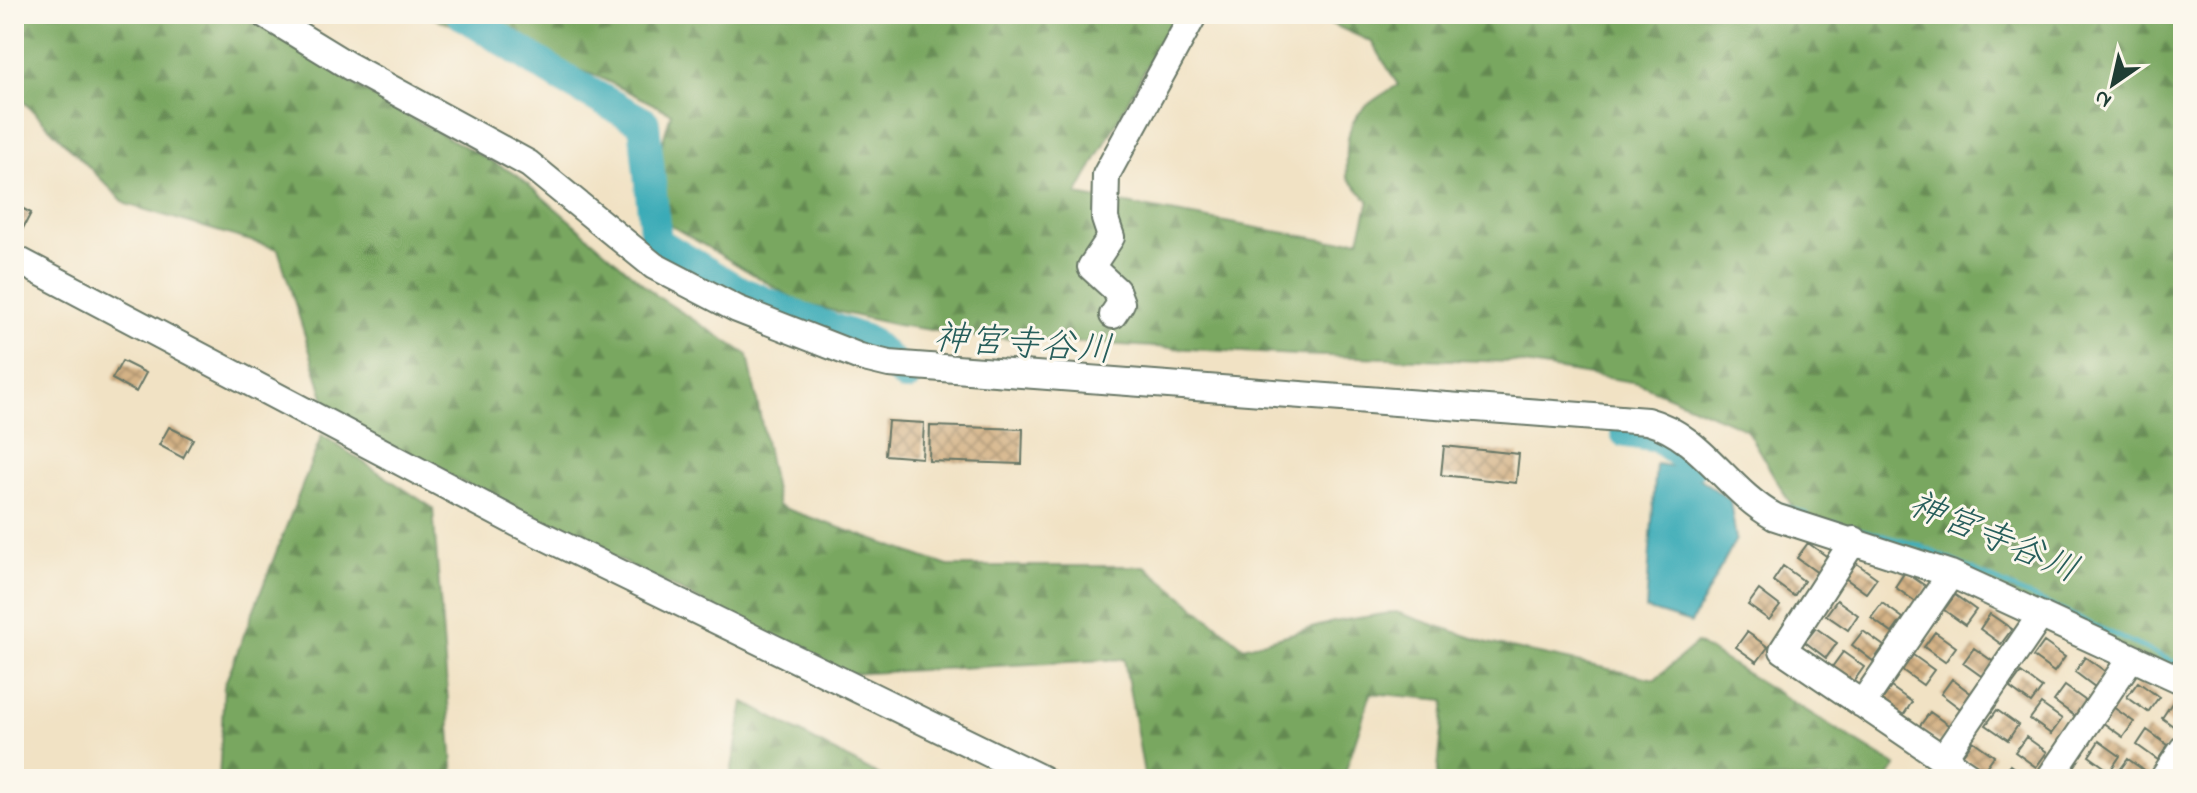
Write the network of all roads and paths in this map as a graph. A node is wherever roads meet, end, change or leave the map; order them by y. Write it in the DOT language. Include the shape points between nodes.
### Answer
graph roads {
  1 [pos="264,14"];
  2 [pos="1194,14"];
  3 [pos="14,258"];
  4 [pos="1113,315"];
  5 [pos="1854,540"];
  6 [pos="1951,574"];
  7 [pos="2041,615"];
  8 [pos="2131,658"];
  9 [pos="2183,681"];
  10 [pos="1862,704"];
  11 [pos="2183,749"];
  12 [pos="1943,758"];
  13 [pos="1042,779"];
  14 [pos="1973,779"];
  15 [pos="2049,779"];
  16 [pos="2163,779"];
  1 -- 5 [label="street" via="529,164 654,266 737,309 860,357 893,364 1647,421 1670,427 1692,442 1756,507"];
  2 -- 4 [label="street" via="1106,175 1105,219 1111,237 1091,267 1119,294 1121,303"];
  3 -- 13 [label="street" via="517,523"];
  5 -- 6 [label="street"];
  5 -- 10 [label="street" via="1783,650"];
  6 -- 7 [label="street"];
  6 -- 10 [label="street"];
  7 -- 8 [label="street"];
  7 -- 12 [label="street"];
  8 -- 9 [label="street"];
  8 -- 15 [label="street"];
  10 -- 12 [label="street"];
  11 -- 16 [label="street"];
  12 -- 14 [label="street"];
}
